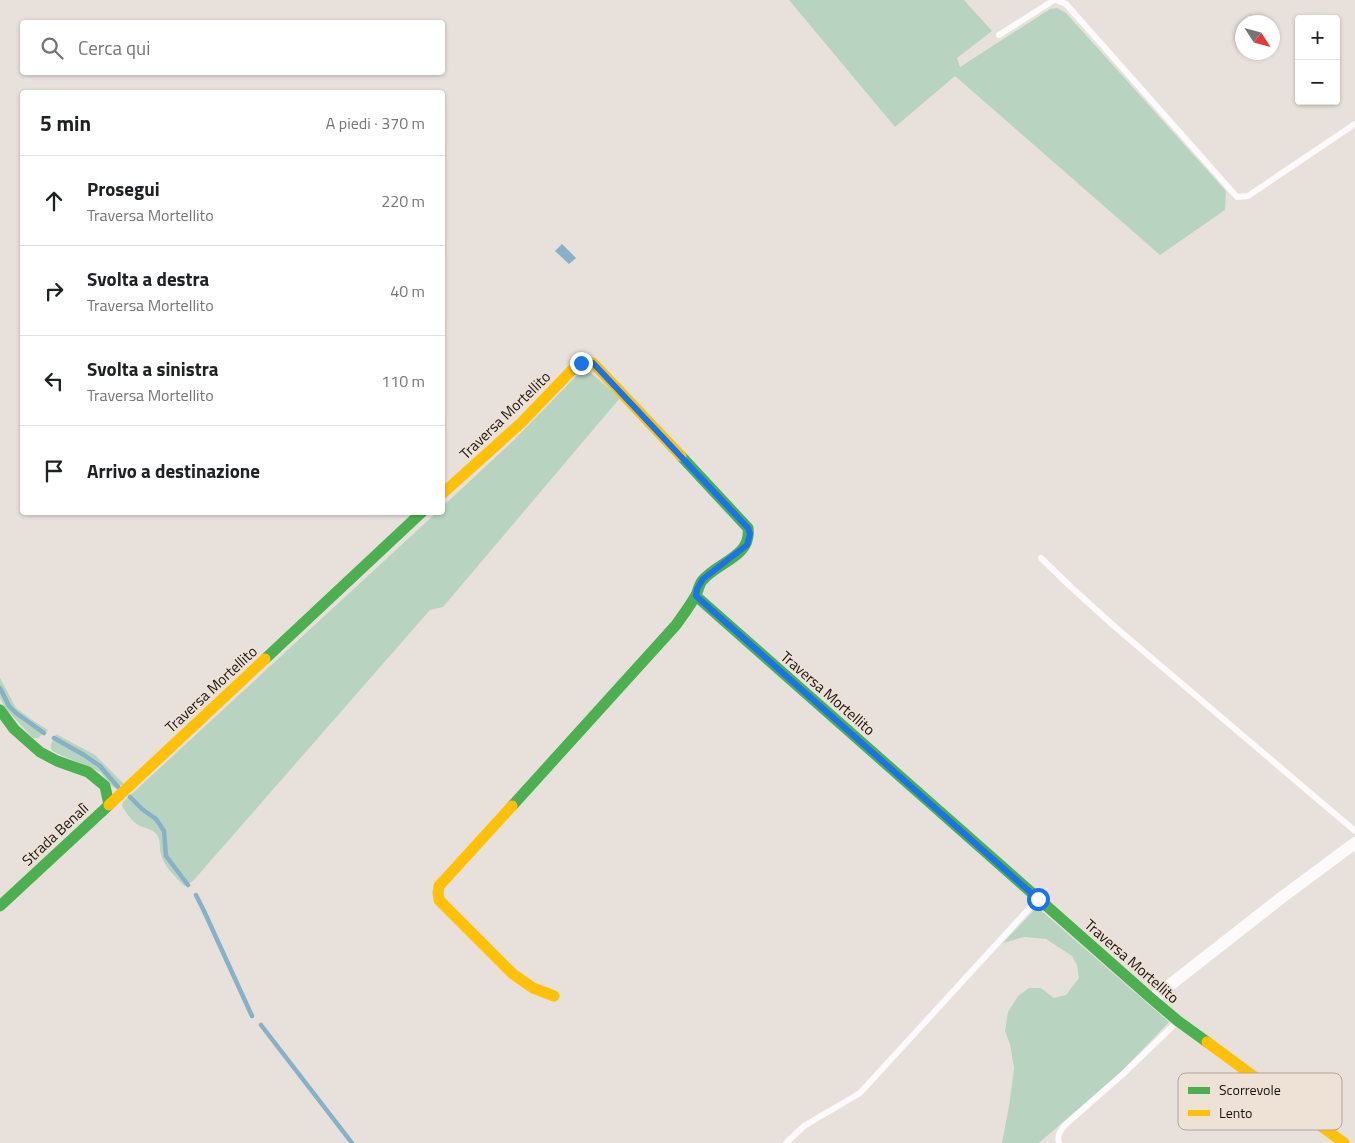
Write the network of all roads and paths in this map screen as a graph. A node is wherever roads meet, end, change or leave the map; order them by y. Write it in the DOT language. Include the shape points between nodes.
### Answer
graph roads {
  1 [pos="1055,0"];
  2 [pos="999,35"];
  3 [pos="1355,124"];
  4 [pos="445,491"];
  5 [pos="419,515"];
  6 [pos="1041,558"];
  7 [pos="696,596"];
  8 [pos="0,710"];
  9 [pos="108,805"];
  10 [pos="1355,831"];
  11 [pos="1355,843"];
  12 [pos="1038,899"];
  13 [pos="0,906"];
  14 [pos="554,996"];
  15 [pos="1152,999"];
  16 [pos="1178,1021"];
  17 [pos="1249,1073"];
  18 [pos="1326,1130"];
  19 [pos="786,1143"];
  20 [pos="1059,1143"];
  21 [pos="1344,1143"];
  1 -- 2 [label="lane"];
  1 -- 3 [label="lane" via="1066,4 1237,197 1248,196"];
  4 -- 7 [label="street, Traversa Mortellito" via="571,371 581,363 593,363 748,528 747,545 703,579"];
  5 -- 9 [label="street, Traversa Mortellito"];
  6 -- 10 [label="lane" via="1114,626"];
  7 -- 12 [label="street, Traversa Mortellito"];
  7 -- 14 [label="street" via="676,625 440,886 439,900 506,968 533,988"];
  8 -- 9 [label="street, Strada Benalì" via="14,729 40,752 88,772 105,786"];
  9 -- 13 [label="street, Strada Benalì"];
  11 -- 15 [label="street"];
  12 -- 15 [label="street, Traversa Mortellito"];
  12 -- 19 [label="lane" via="860,1093 804,1126"];
  15 -- 16 [label="street, Traversa Mortellito"];
  16 -- 17 [label="street, Traversa Mortellito"];
  16 -- 20 [label="lane" via="1059,1131"];
  18 -- 21 [label="street, Traversa Mortellito"];
}
